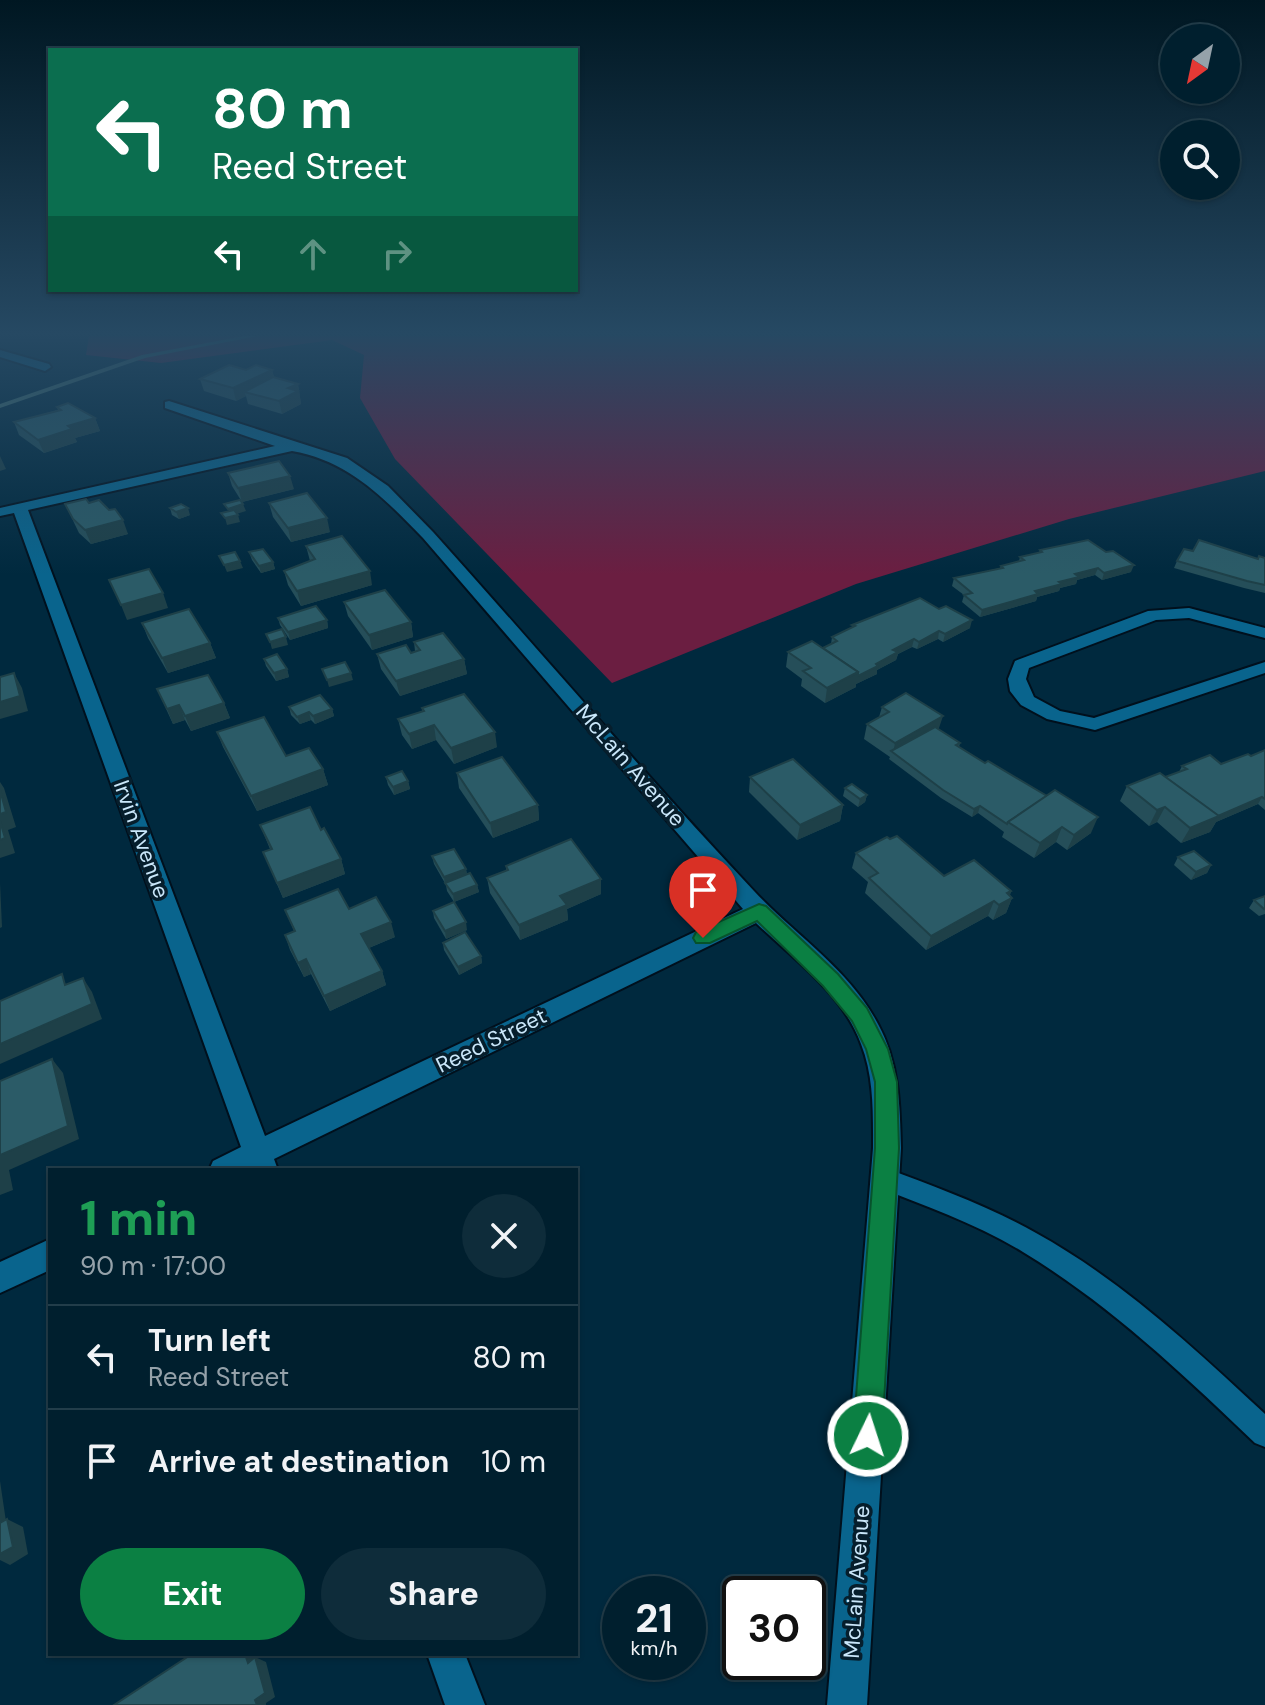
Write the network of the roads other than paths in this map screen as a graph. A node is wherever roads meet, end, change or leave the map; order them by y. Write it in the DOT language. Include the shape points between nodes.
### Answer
graph roads {
  1 [pos="200,416"];
  2 [pos="294,448"];
  3 [pos="10,510"];
  4 [pos="1265,633"];
  5 [pos="1265,667"];
  6 [pos="759,911"];
  7 [pos="261,1162"];
  8 [pos="232,1168"];
  9 [pos="885,1179"];
  10 [pos="48,1255"];
  11 [pos="0,1278"];
  12 [pos="1265,1433"];
  13 [pos="447,1656"];
  14 [pos="465,1705"];
  15 [pos="847,1705"];
  1 -- 2 [label="street, McLain Avenue"];
  2 -- 3 [label="street"];
  2 -- 6 [label="street, McLain Avenue" via="342,461 396,502"];
  3 -- 7 [label="street, Irvin Avenue"];
  4 -- 5 [label="street" via="1189,613 1154,615 1021,665 1014,678 1017,690 1035,706 1073,722 1095,724"];
  6 -- 7 [label="street, Reed Street"];
  6 -- 9 [label="street, McLain Avenue" via="831,980 860,1015 877,1049 886,1082"];
  7 -- 8 [label="street, Reed Street"];
  9 -- 12 [label="lane" via="971,1213 1043,1251 1165,1339"];
  9 -- 15 [label="street, McLain Avenue"];
  10 -- 11 [label="street"];
  13 -- 14 [label="street"];
}
